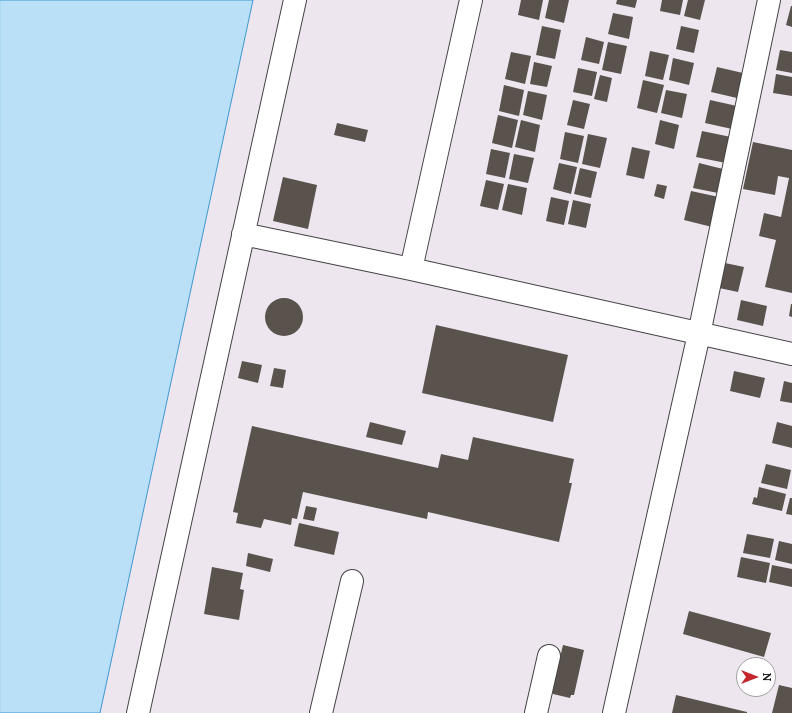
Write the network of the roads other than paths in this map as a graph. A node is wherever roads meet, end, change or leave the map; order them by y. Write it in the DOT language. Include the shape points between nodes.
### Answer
graph roads {
  1 [pos="295,0"];
  2 [pos="471,0"];
  3 [pos="769,0"];
  4 [pos="243,234"];
  5 [pos="411,269"];
  6 [pos="699,334"];
  7 [pos="792,354"];
  8 [pos="352,581"];
  9 [pos="549,656"];
  10 [pos="138,713"];
  11 [pos="321,713"];
  12 [pos="536,713"];
  13 [pos="614,713"];
  1 -- 4 [label="lane"];
  2 -- 5 [label="lane"];
  3 -- 6 [label="lane"];
  4 -- 5 [label="lane"];
  4 -- 10 [label="lane"];
  5 -- 6 [label="lane"];
  6 -- 7 [label="lane"];
  6 -- 13 [label="lane"];
  8 -- 11 [label="lane"];
  9 -- 12 [label="lane"];
}
